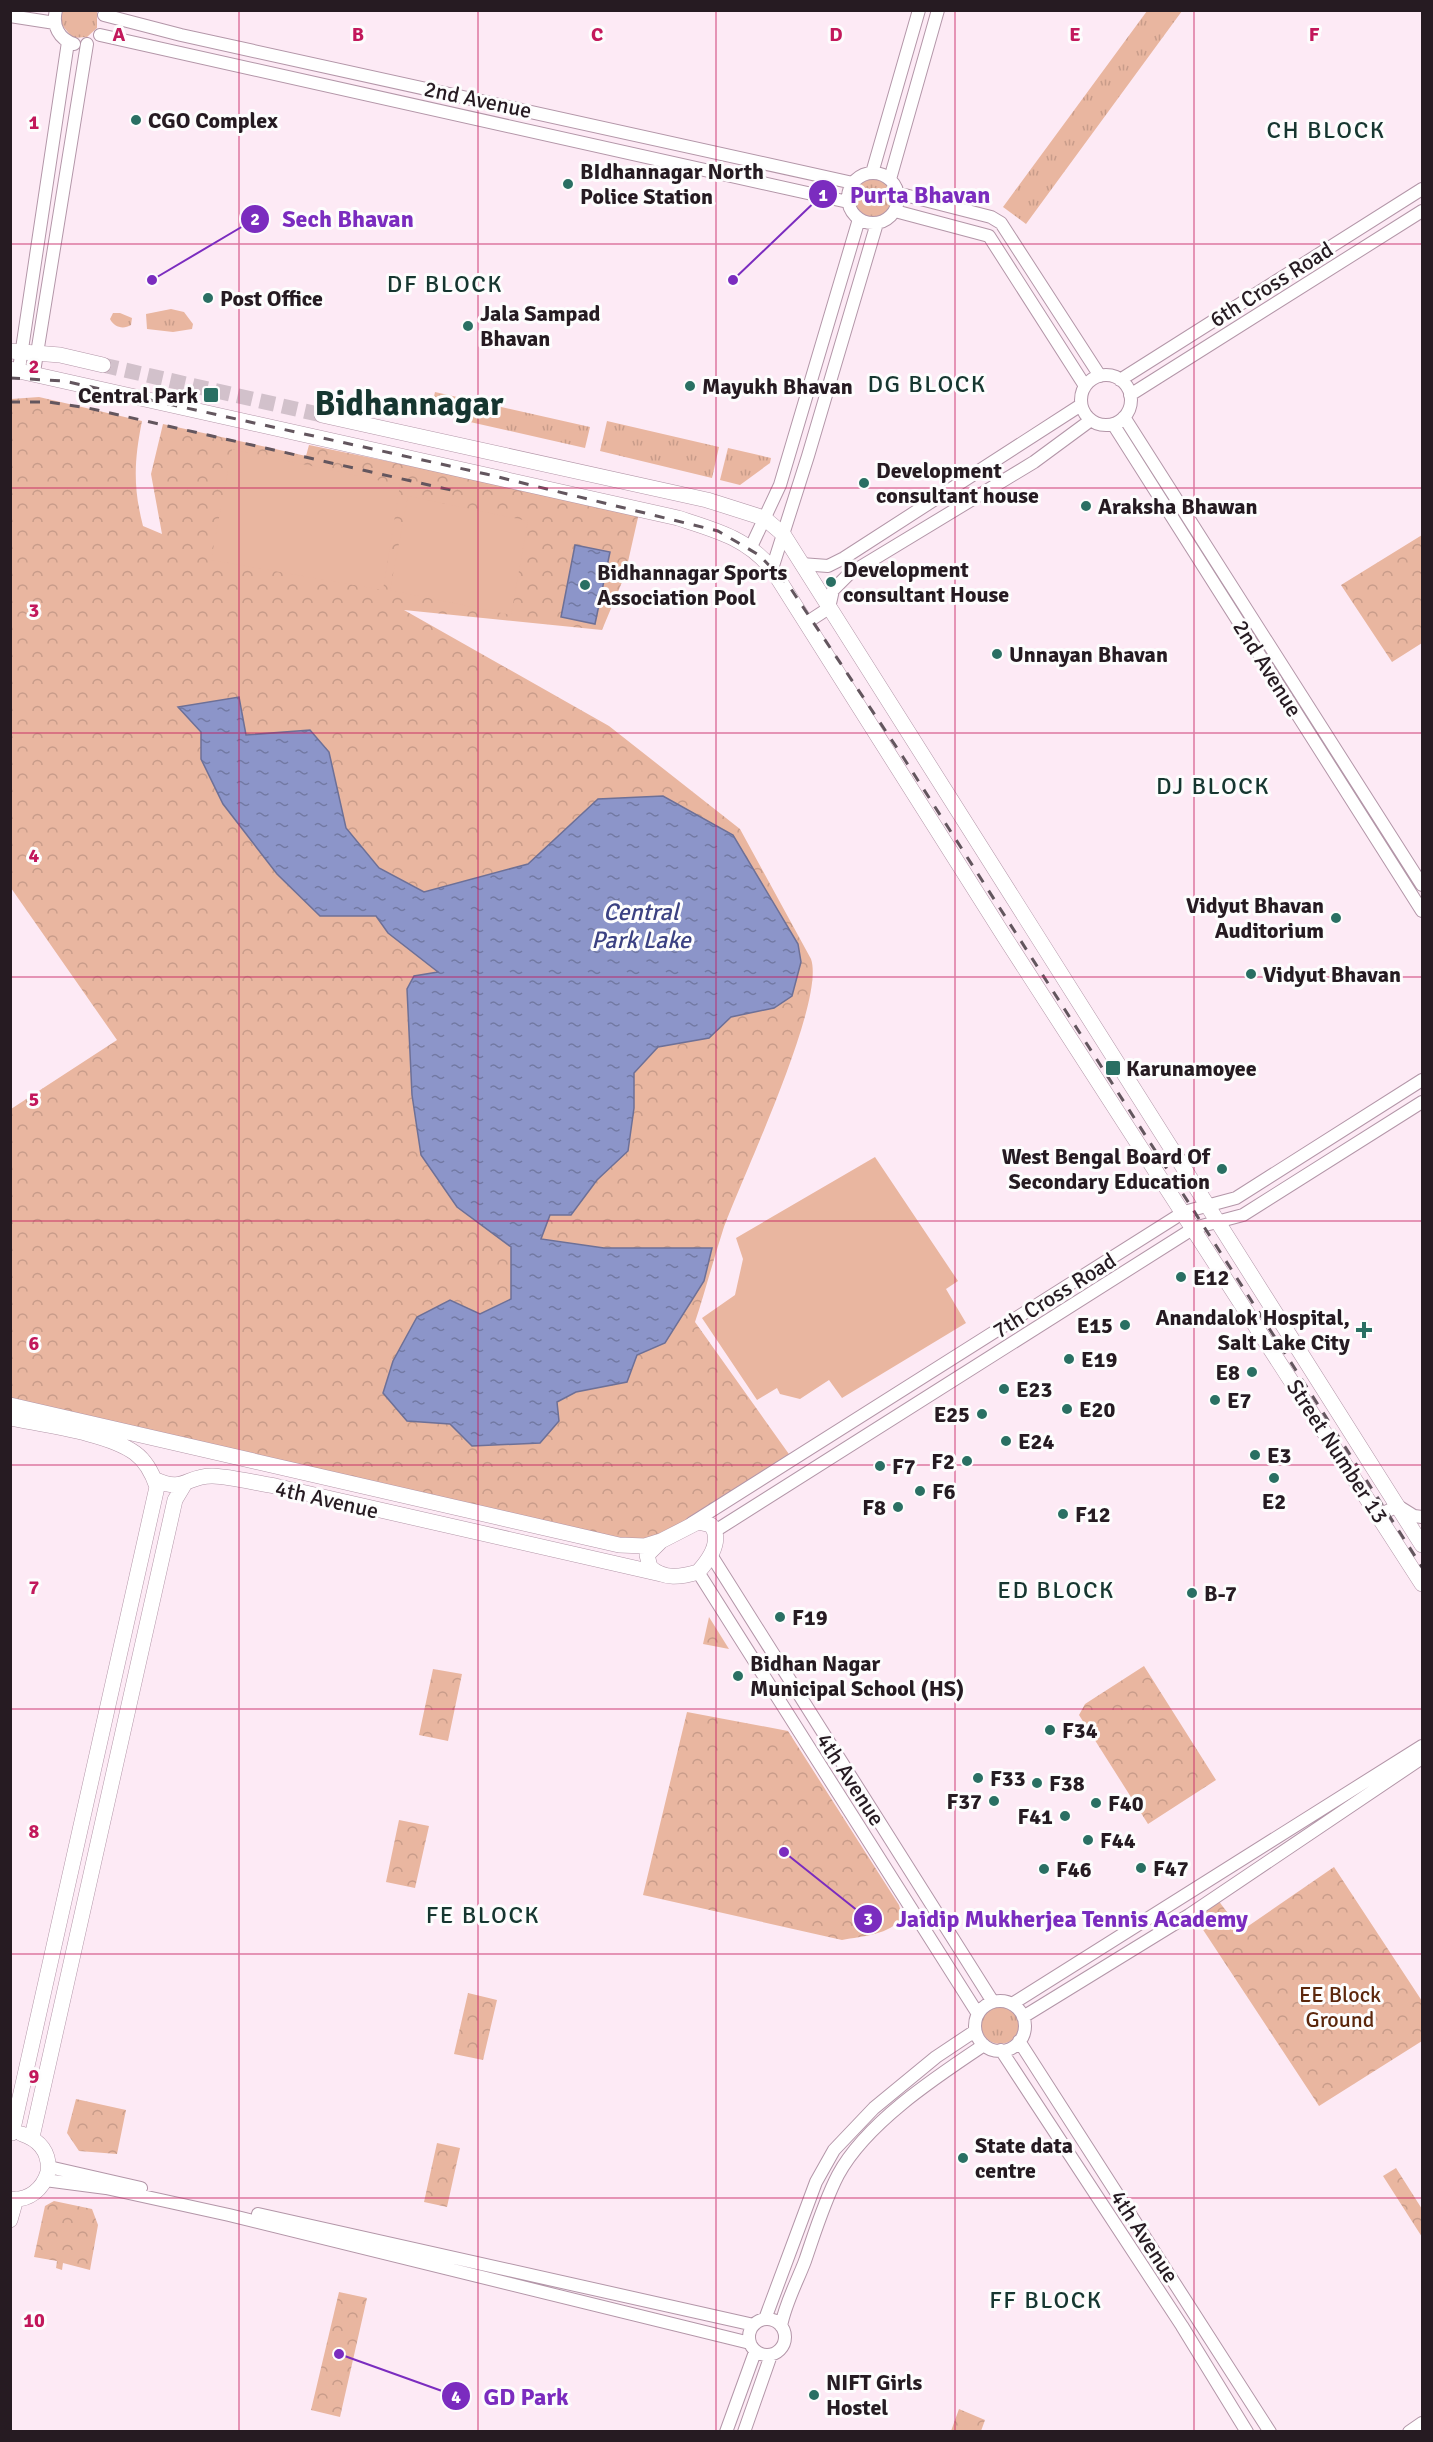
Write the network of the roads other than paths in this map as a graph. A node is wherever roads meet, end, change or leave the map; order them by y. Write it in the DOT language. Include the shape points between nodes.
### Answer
graph roads {
  1 [pos="919,10"];
  2 [pos="938,10"];
  3 [pos="104,13"];
  4 [pos="10,16"];
  5 [pos="55,17"];
  6 [pos="100,35"];
  7 [pos="181,35"];
  8 [pos="68,42"];
  9 [pos="87,44"];
  10 [pos="177,53"];
  11 [pos="431,89"];
  12 [pos="502,105"];
  13 [pos="426,108"];
  14 [pos="498,124"];
  15 [pos="872,173"];
  16 [pos="890,179"];
  17 [pos="853,183"];
  18 [pos="1422,189"];
  19 [pos="897,193"];
  20 [pos="848,202"];
  21 [pos="895,211"];
  22 [pos="1422,211"];
  23 [pos="859,219"];
  24 [pos="877,223"];
  25 [pos="1366,225"];
  26 [pos="1376,240"];
  27 [pos="1284,275"];
  28 [pos="1294,290"];
  29 [pos="16,351"];
  30 [pos="38,352"];
  31 [pos="103,365"];
  32 [pos="21,370"];
  33 [pos="1100,376"];
  34 [pos="1120,380"];
  35 [pos="1085,386"];
  36 [pos="1130,395"];
  37 [pos="1081,405"];
  38 [pos="322,415"];
  39 [pos="1091,420"];
  40 [pos="1119,421"];
  41 [pos="543,465"];
  42 [pos="539,488"];
  43 [pos="948,490"];
  44 [pos="958,506"];
  45 [pos="764,518"];
  46 [pos="783,534"];
  47 [pos="751,547"];
  48 [pos="801,564"];
  49 [pos="772,569"];
  50 [pos="829,608"];
  51 [pos="806,623"];
  52 [pos="1422,885"];
  53 [pos="1422,911"];
  54 [pos="1422,1080"];
  55 [pos="1422,1102"];
  56 [pos="1206,1205"];
  57 [pos="1184,1212"];
  58 [pos="1217,1222"];
  59 [pos="1194,1227"];
  60 [pos="10,1405"];
  61 [pos="10,1418"];
  62 [pos="165,1443"];
  63 [pos="189,1448"];
  64 [pos="151,1473"];
  65 [pos="188,1482"];
  66 [pos="1398,1506"];
  67 [pos="1379,1515"];
  68 [pos="1422,1517"];
  69 [pos="692,1524"];
  70 [pos="715,1531"];
  71 [pos="661,1541"];
  72 [pos="1422,1545"];
  73 [pos="711,1555"];
  74 [pos="698,1572"];
  75 [pos="661,1575"];
  76 [pos="1422,1584"];
  77 [pos="1422,1746"];
  78 [pos="1422,1758"];
  79 [pos="852,1778"];
  80 [pos="834,1788"];
  81 [pos="1353,1798"];
  82 [pos="903,1861"];
  83 [pos="886,1871"];
  84 [pos="1139,1922"];
  85 [pos="1150,1939"];
  86 [pos="993,2002"];
  87 [pos="1012,2004"];
  88 [pos="978,2014"];
  89 [pos="1023,2017"];
  90 [pos="975,2031"];
  91 [pos="1019,2041"];
  92 [pos="984,2045"];
  93 [pos="1001,2050"];
  94 [pos="11,2133"];
  95 [pos="32,2137"];
  96 [pos="47,2174"];
  97 [pos="13,2199"];
  98 [pos="10,2220"];
  99 [pos="350,2239"];
  100 [pos="551,2280"];
  101 [pos="549,2293"];
  102 [pos="664,2305"];
  103 [pos="1196,2317"];
  104 [pos="660,2321"];
  105 [pos="759,2322"];
  106 [pos="781,2325"];
  107 [pos="1182,2326"];
  108 [pos="753,2347"];
  109 [pos="771,2355"];
  110 [pos="1422,2423"];
  111 [pos="726,2432"];
  112 [pos="744,2432"];
  113 [pos="1247,2432"];
  114 [pos="1270,2432"];
  115 [pos="1409,2432"];
  1 -- 15 [label="street"];
  2 -- 16 [label="street"];
  3 -- 6 [label="street"];
  3 -- 7 [label="street, 2nd Avenue"];
  4 -- 5 [label="street"];
  5 -- 8 [label="street" via="59,35"];
  6 -- 9 [label="street"];
  6 -- 10 [label="street, 2nd Avenue"];
  7 -- 10 [label="street"];
  7 -- 11 [label="street, 2nd Avenue"];
  8 -- 9 [label="street"];
  8 -- 29 [label="street"];
  9 -- 30 [label="street"];
  10 -- 13 [label="street, 2nd Avenue"];
  11 -- 12 [label="street, 2nd Avenue"];
  11 -- 13 [label="street"];
  12 -- 14 [label="street"];
  12 -- 17 [label="street, 2nd Avenue"];
  13 -- 14 [label="street, 2nd Avenue"];
  14 -- 20 [label="street, 2nd Avenue"];
  15 -- 16 [label="street"];
  15 -- 17 [label="street"];
  16 -- 19 [label="street"];
  17 -- 20 [label="street"];
  18 -- 25 [label="street, 6th Cross Road"];
  19 -- 21 [label="street"];
  19 -- 33 [label="street" via="1000,221"];
  20 -- 23 [label="street"];
  21 -- 24 [label="street"];
  21 -- 35 [label="street" via="989,236"];
  22 -- 26 [label="street, 6th Cross Road"];
  23 -- 24 [label="street"];
  23 -- 45 [label="street" via="780,485"];
  24 -- 46 [label="street"];
  25 -- 26 [label="street"];
  25 -- 27 [label="street, 6th Cross Road"];
  26 -- 28 [label="street, 6th Cross Road"];
  27 -- 28 [label="street"];
  27 -- 34 [label="street, 6th Cross Road"];
  28 -- 36 [label="street, 6th Cross Road"];
  29 -- 30 [label="main road"];
  29 -- 32 [label="street"];
  30 -- 31 [label="main road"];
  30 -- 32 [label="street"];
  32 -- 42 [label="main road"];
  33 -- 34 [label="street"];
  33 -- 35 [label="street"];
  34 -- 36 [label="street"];
  35 -- 37 [label="street"];
  36 -- 40 [label="street" via="1130,409"];
  37 -- 39 [label="street"];
  37 -- 43 [label="street"];
  38 -- 41 [label="main road"];
  39 -- 40 [label="street" via="1103,426"];
  39 -- 44 [label="street" via="1034,462"];
  40 -- 52 [label="street, 2nd Avenue"];
  40 -- 53 [label="street, 2nd Avenue"];
  41 -- 42 [label="main road"];
  41 -- 45 [label="main road" via="707,500"];
  42 -- 47 [label="main road" via="678,518"];
  43 -- 44 [label="street"];
  43 -- 48 [label="street" via="844,558 828,566"];
  44 -- 50 [label="street" via="839,581"];
  45 -- 46 [label="main road, Street Number 13"];
  45 -- 47 [label="street"];
  46 -- 48 [label="main road, Street Number 13"];
  46 -- 49 [label="street"];
  47 -- 49 [label="main road, Street Number 13"];
  48 -- 50 [label="main road, Street Number 13"];
  49 -- 51 [label="main road, Street Number 13"];
  50 -- 51 [label="street"];
  50 -- 56 [label="main road, Street Number 13"];
  51 -- 57 [label="main road, Street Number 13"];
  54 -- 56 [label="street, 7th Cross Road" via="1236,1198"];
  55 -- 58 [label="street, 7th Cross Road" via="1243,1215"];
  56 -- 57 [label="street, 7th Cross Road"];
  56 -- 58 [label="main road, Street Number 13"];
  57 -- 59 [label="main road, Street Number 13"];
  57 -- 69 [label="street, 7th Cross Road"];
  58 -- 59 [label="street, 7th Cross Road"];
  58 -- 66 [label="main road, Street Number 13"];
  59 -- 67 [label="main road, Street Number 13"];
  59 -- 70 [label="street, 7th Cross Road"];
  60 -- 62 [label="main road, 4th Avenue"];
  61 -- 64 [label="main road, 4th Avenue" via="114,1442 135,1453"];
  62 -- 63 [label="main road, 4th Avenue"];
  62 -- 64 [label="main road" via="150,1451 147,1458"];
  63 -- 65 [label="main road" via="197,1461 196,1474"];
  63 -- 71 [label="main road, 4th Avenue" via="619,1545 645,1546"];
  64 -- 65 [label="main road, 4th Avenue" via="171,1485"];
  64 -- 94 [label="main road" via="157,1496"];
  65 -- 75 [label="main road, 4th Avenue" via="216,1476 275,1486"];
  65 -- 95 [label="main road" via="176,1500"];
  66 -- 67 [label="street"];
  66 -- 68 [label="street"];
  66 -- 72 [label="main road, Street Number 13"];
  67 -- 76 [label="main road, Street Number 13"];
  69 -- 70 [label="main road" via="708,1523"];
  69 -- 71 [label="main road"];
  70 -- 73 [label="main road"];
  71 -- 75 [label="main road" via="647,1555 650,1567"];
  73 -- 74 [label="main road"];
  73 -- 79 [label="street, 4th Avenue"];
  74 -- 75 [label="main road" via="687,1576"];
  74 -- 80 [label="street, 4th Avenue"];
  77 -- 81 [label="street"];
  78 -- 81 [label="street"];
  79 -- 80 [label="street"];
  79 -- 82 [label="street, 4th Avenue"];
  80 -- 83 [label="street, 4th Avenue"];
  81 -- 84 [label="street"];
  81 -- 85 [label="street"];
  82 -- 83 [label="street"];
  82 -- 86 [label="street, 4th Avenue"];
  83 -- 88 [label="street, 4th Avenue"];
  84 -- 85 [label="street"];
  84 -- 87 [label="street"];
  85 -- 89 [label="street"];
  86 -- 87 [label="street"];
  86 -- 88 [label="street"];
  87 -- 89 [label="street"];
  88 -- 90 [label="street"];
  89 -- 91 [label="street" via="1024,2034"];
  90 -- 92 [label="street"];
  90 -- 105 [label="street" via="874,2108 834,2150 816,2182"];
  91 -- 93 [label="street"];
  91 -- 103 [label="street, 4th Avenue"];
  92 -- 93 [label="street"];
  92 -- 106 [label="street" via="946,2070 885,2120 848,2160 827,2200"];
  93 -- 107 [label="street, 4th Avenue"];
  94 -- 95 [label="main road"];
  95 -- 96 [label="main road" via="44,2149"];
  96 -- 97 [label="main road" via="37,2192"];
  96 -- 99 [label="street"];
  97 -- 98 [label="main road"];
  99 -- 100 [label="street"];
  99 -- 101 [label="street"];
  100 -- 101 [label="street"];
  100 -- 102 [label="street"];
  101 -- 104 [label="street"];
  102 -- 104 [label="street"];
  102 -- 105 [label="street"];
  103 -- 107 [label="street"];
  103 -- 114 [label="street, 4th Avenue"];
  104 -- 108 [label="street"];
  105 -- 106 [label="street" via="776,2321"];
  105 -- 108 [label="street" via="750,2332"];
  106 -- 109 [label="street" via="786,2341 779,2352"];
  107 -- 113 [label="street, 4th Avenue"];
  108 -- 109 [label="street"];
  108 -- 111 [label="street"];
  109 -- 112 [label="street"];
  110 -- 115 [label="street"];
}
